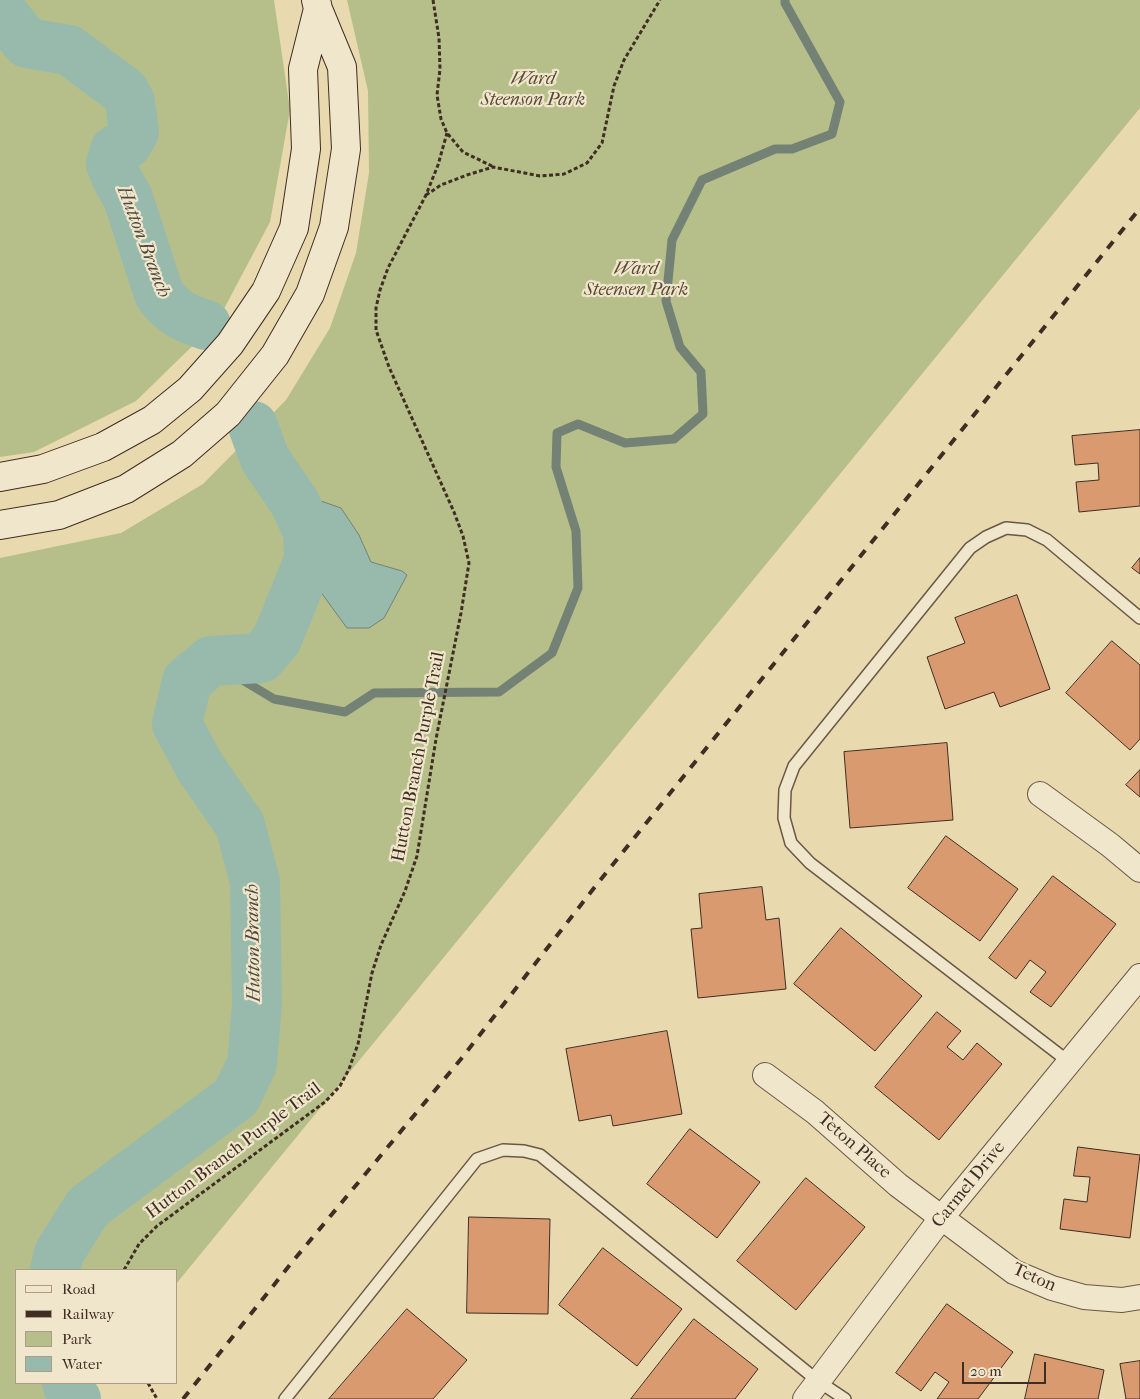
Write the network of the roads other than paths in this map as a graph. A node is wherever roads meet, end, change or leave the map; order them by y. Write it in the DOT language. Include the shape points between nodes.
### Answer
graph roads {
  1 [pos="317,5"];
  2 [pos="0,477"];
  3 [pos="0,525"];
  4 [pos="1140,618"];
  5 [pos="1040,794"];
  6 [pos="1140,870"];
  7 [pos="1136,988"];
  8 [pos="1069,1062"];
  9 [pos="765,1075"];
  10 [pos="942,1217"];
  11 [pos="1140,1297"];
  12 [pos="812,1390"];
  13 [pos="285,1399"];
  14 [pos="845,1399"];
  1 -- 2 [label="street" via="304,70 306,149 294,228 266,291 230,344 190,389 152,420 104,447 43,469"];
  1 -- 3 [label="street" via="342,68 346,149 334,227 310,294 275,354 228,414 182,454 126,490 59,515"];
  4 -- 8 [label="lane" via="1047,540 1027,530 1006,528 986,537 970,548 794,766 785,790 784,818 791,843 810,863"];
  5 -- 6 [label="street"];
  7 -- 8 [label="street, Carmel Drive"];
  8 -- 10 [label="street, Carmel Drive"];
  9 -- 10 [label="street, Teton Place"];
  10 -- 11 [label="street, Teton" via="1014,1272 1052,1288 1084,1297 1122,1300"];
  10 -- 12 [label="street, Carmel Drive"];
  12 -- 13 [label="lane" via="540,1155 503,1150 477,1159"];
  12 -- 14 [label="lane"];
}
